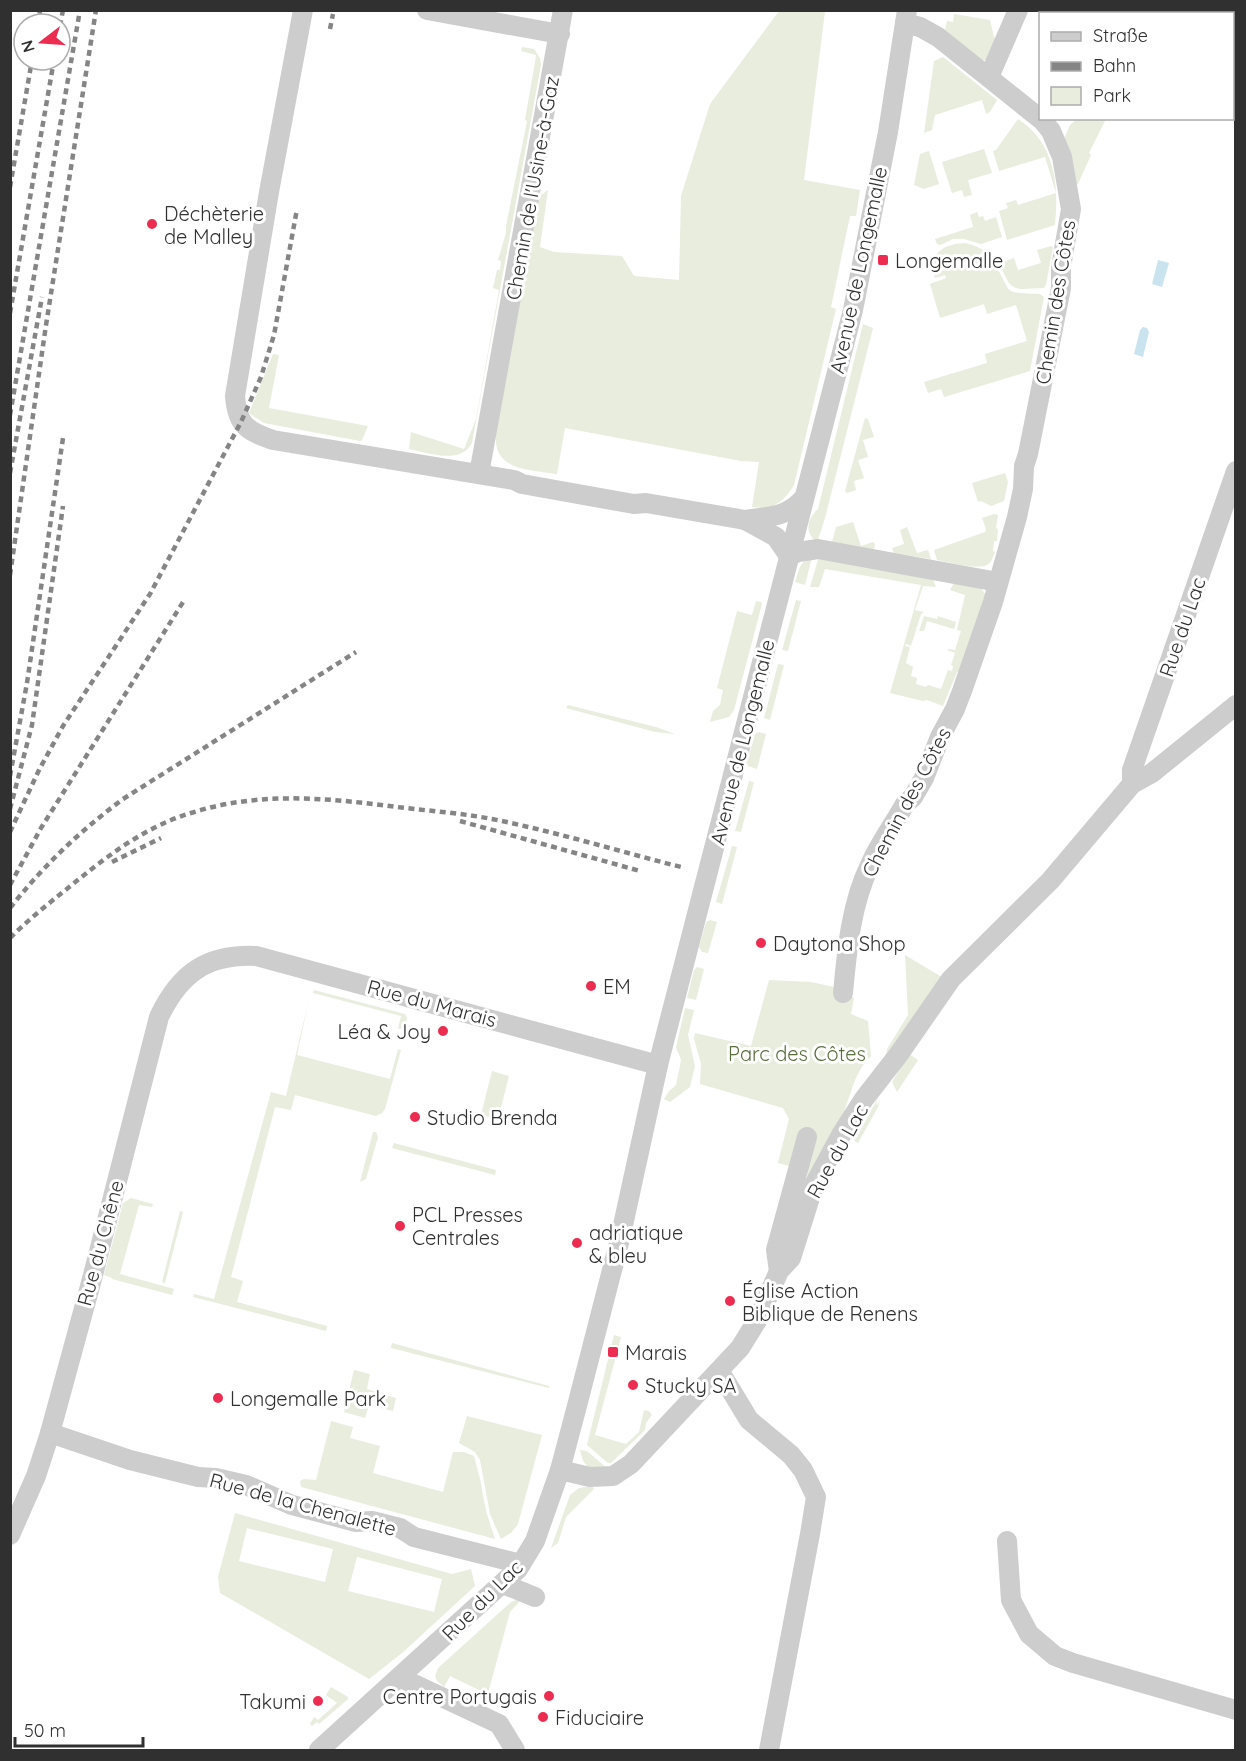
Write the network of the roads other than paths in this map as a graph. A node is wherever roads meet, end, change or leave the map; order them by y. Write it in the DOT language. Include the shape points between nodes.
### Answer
graph roads {
  1 [pos="303,10"];
  2 [pos="427,10"];
  3 [pos="564,10"];
  4 [pos="1018,10"];
  5 [pos="915,18"];
  6 [pos="560,34"];
  7 [pos="989,77"];
  8 [pos="1039,118"];
  9 [pos="1042,120"];
  10 [pos="1236,471"];
  11 [pos="479,474"];
  12 [pos="804,498"];
  13 [pos="745,520"];
  14 [pos="797,527"];
  15 [pos="818,549"];
  16 [pos="789,556"];
  17 [pos="998,582"];
  18 [pos="1236,705"];
  19 [pos="1132,784"];
  20 [pos="205,964"];
  21 [pos="843,993"];
  22 [pos="658,1065"];
  23 [pos="807,1137"];
  24 [pos="779,1271"];
  25 [pos="720,1372"];
  26 [pos="50,1433"];
  27 [pos="560,1470"];
  28 [pos="10,1535"];
  29 [pos="1007,1541"];
  30 [pos="520,1566"];
  31 [pos="503,1584"];
  32 [pos="401,1678"];
  33 [pos="1236,1710"];
  34 [pos="320,1750"];
  35 [pos="516,1750"];
  36 [pos="769,1750"];
  1 -- 11 [label="street" via="235,396 238,415 253,432 273,440"];
  2 -- 6 [label="street"];
  3 -- 6 [label="street, Chemin de l'Usine-à-Gaz"];
  4 -- 7 [label="street"];
  5 -- 7 [label="street, Chemin des Côtes"];
  5 -- 12 [label="street, Avenue de Longemalle" via="853,310"];
  6 -- 11 [label="street, Chemin de l'Usine-à-Gaz"];
  7 -- 8 [label="street, Chemin des Côtes"];
  9 -- 17 [label="street, Chemin des Côtes" via="1062,157 1071,209 1061,288 1024,466 1023,489"];
  10 -- 19 [label="street, Rue du Lac" via="1132,770"];
  11 -- 13 [label="street" via="622,502"];
  12 -- 13 [label="street" via="782,515"];
  12 -- 14 [label="street, Avenue de Longemalle"];
  13 -- 16 [label="street" via="776,537"];
  14 -- 15 [label="street" via="804,539"];
  14 -- 16 [label="street, Avenue de Longemalle"];
  15 -- 16 [label="street"];
  15 -- 17 [label="street"];
  16 -- 22 [label="street, Avenue de Longemalle"];
  17 -- 21 [label="street, Chemin des Côtes" via="956,709 913,797 905,804 870,865 851,924"];
  18 -- 19 [label="street, Rue du Lac" via="1152,773"];
  19 -- 24 [label="street, Rue du Lac" via="1050,881 951,979 858,1108 826,1162 808,1202 791,1258"];
  20 -- 22 [label="street, Rue du Marais" via="221,958 256,956"];
  20 -- 26 [label="street, Rue du Chêne" via="176,987 159,1017"];
  22 -- 27 [label="street, Avenue de Longemalle" via="620,1239"];
  23 -- 24 [label="street" via="776,1250"];
  24 -- 25 [label="street, Rue du Lac" via="758,1319"];
  25 -- 27 [label="street, Rue du Lac" via="632,1464 613,1476 590,1477"];
  25 -- 36 [label="street" via="749,1420 787,1452 810,1481 816,1497"];
  26 -- 28 [label="street, Rue du Chêne"];
  26 -- 30 [label="street, Rue de la Chenalette" via="130,1460 246,1485 292,1505 356,1522 391,1525 414,1538"];
  27 -- 30 [label="street, Rue du Lac" via="535,1541"];
  29 -- 33 [label="street" via="1011,1600 1029,1634 1055,1656"];
  30 -- 31 [label="street, Rue du Lac"];
  30 -- 31 [label="street" via="535,1597"];
  31 -- 32 [label="street, Rue du Lac"];
  32 -- 34 [label="street, Rue du Lac"];
  32 -- 35 [label="street" via="499,1724"];
}
